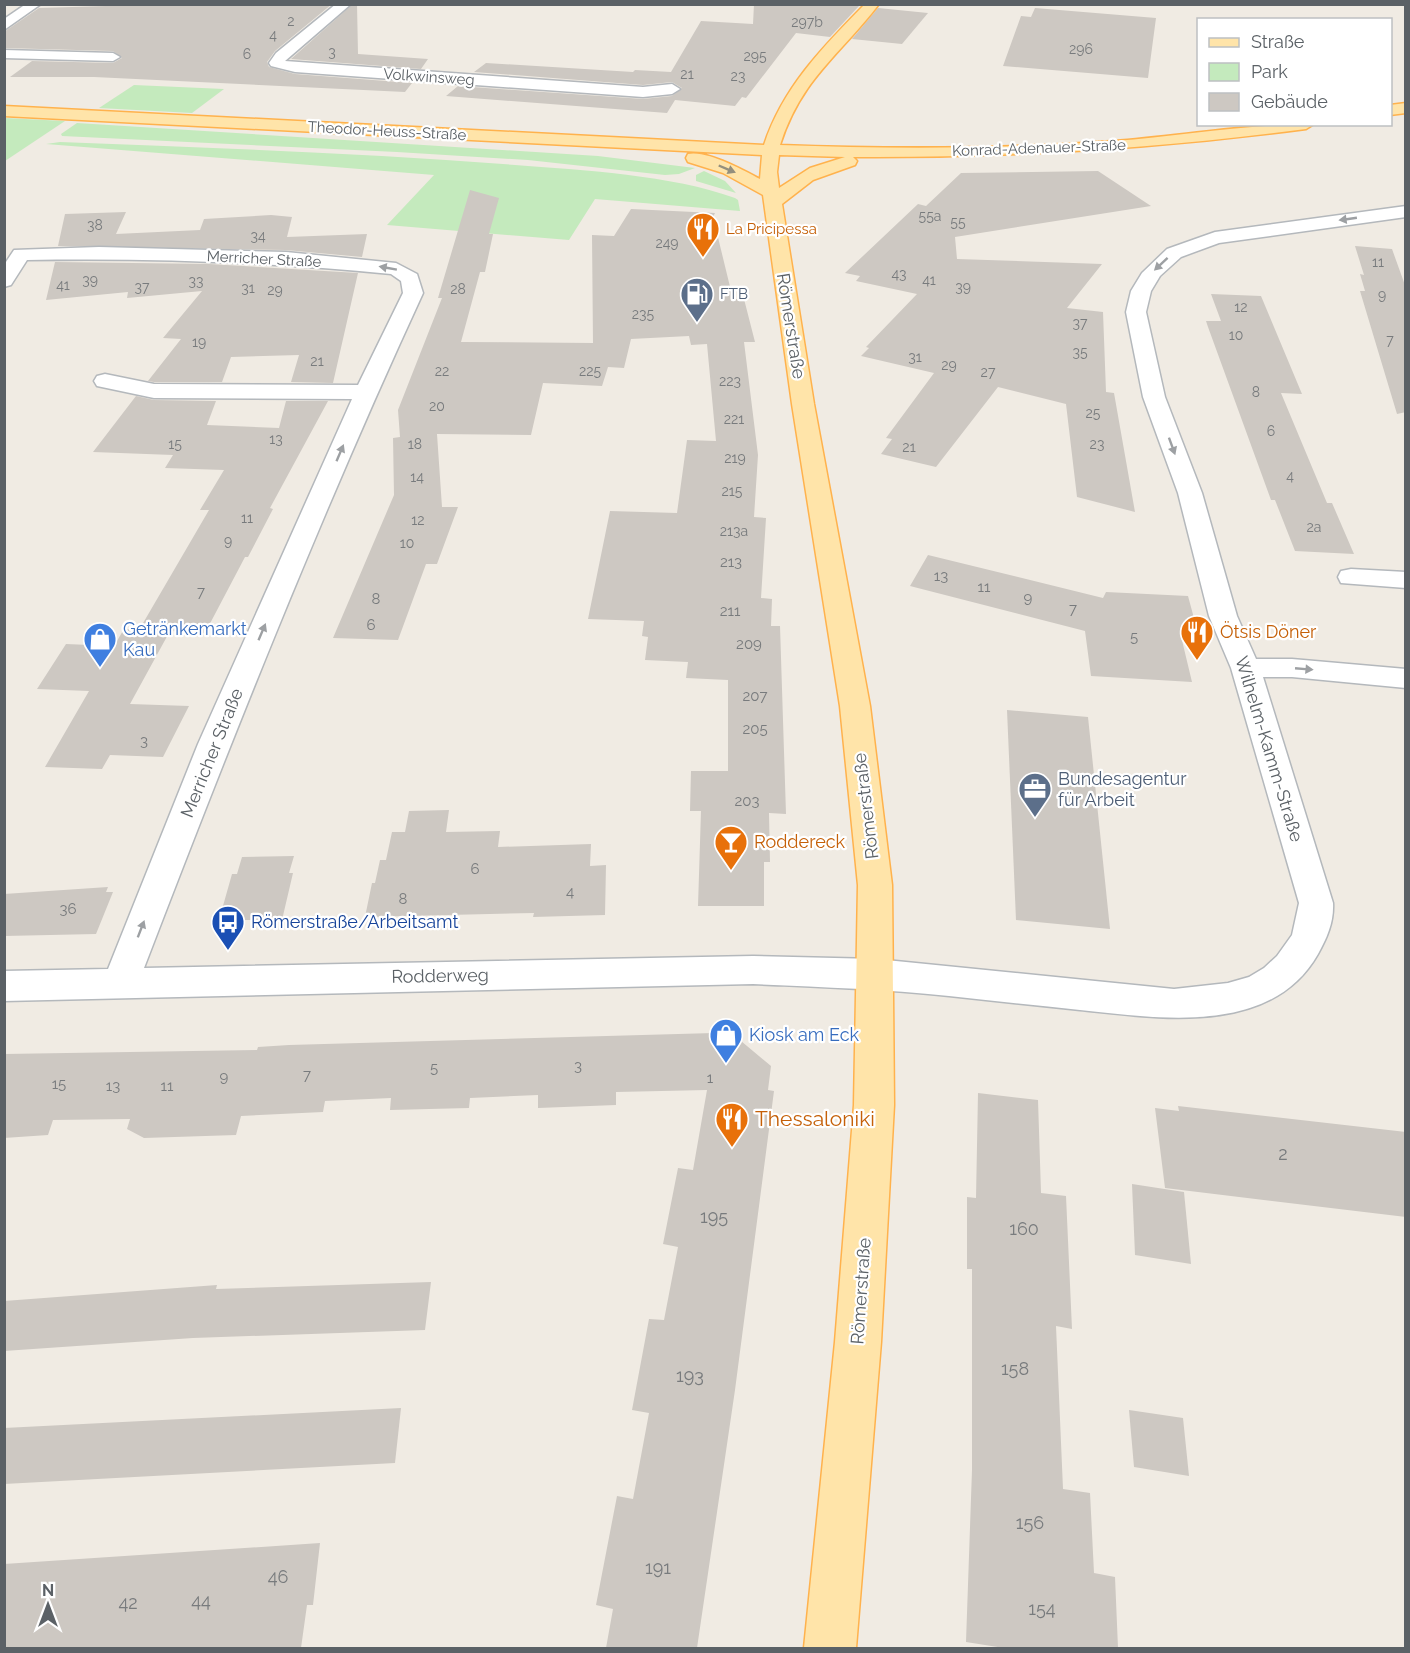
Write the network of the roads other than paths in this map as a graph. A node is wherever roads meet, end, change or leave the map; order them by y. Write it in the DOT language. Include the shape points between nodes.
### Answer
graph roads {
  1 [pos="35,4"];
  2 [pos="345,4"];
  3 [pos="873,4"];
  4 [pos="4,26"];
  5 [pos="4,54"];
  6 [pos="113,57"];
  7 [pos="672,89"];
  8 [pos="4,111"];
  9 [pos="789,113"];
  10 [pos="757,124"];
  11 [pos="1292,126"];
  12 [pos="736,133"];
  13 [pos="820,134"];
  14 [pos="630,145"];
  15 [pos="654,146"];
  16 [pos="770,151"];
  17 [pos="895,152"];
  18 [pos="770,198"];
  19 [pos="1406,211"];
  20 [pos="13,248"];
  21 [pos="4,281"];
  22 [pos="105,381"];
  23 [pos="366,392"];
  24 [pos="1351,577"];
  25 [pos="1406,580"];
  26 [pos="1246,668"];
  27 [pos="1406,679"];
  28 [pos="876,974"];
  29 [pos="120,984"];
  30 [pos="4,986"];
  31 [pos="830,1648"];
  1 -- 4 [label="street"];
  2 -- 7 [label="street, Volkwinsweg" via="276,63 295,68 644,92"];
  3 -- 9 [label="main road, Römerstraße" via="810,70"];
  5 -- 6 [label="street"];
  8 -- 14 [label="main road, Theodor-Heuss-Straße"];
  9 -- 10 [label="main road"];
  9 -- 16 [label="main road, Römerstraße"];
  11 -- 17 [label="main road, Konrad-Adenauer-Straße" via="1183,141 1109,146"];
  12 -- 15 [label="main road"];
  13 -- 17 [label="main road"];
  14 -- 15 [label="main road, Theodor-Heuss-Straße"];
  14 -- 18 [label="main road, one-way" via="715,164"];
  15 -- 16 [label="main road, Theodor-Heuss-Straße"];
  16 -- 17 [label="main road, Konrad-Adenauer-Straße"];
  16 -- 18 [label="main road, Römerstraße"];
  17 -- 18 [label="main road" via="817,170"];
  18 -- 28 [label="main road, Römerstraße" via="855,706 875,885"];
  19 -- 26 [label="street, Wilhelm-Kamm-Straße, one-way" via="1215,238 1188,246 1152,273 1141,291 1136,312 1154,397 1190,493 1223,616"];
  20 -- 21 [label="street, Merricher Straße"];
  23 -- 20 [label="street, Merricher Straße, one-way" via="413,293 410,278 396,269 286,258"];
  22 -- 23 [label="street" via="154,391"];
  29 -- 23 [label="street, Merricher Straße, one-way" via="214,744"];
  24 -- 25 [label="street"];
  26 -- 27 [label="street, one-way" via="1292,668"];
  26 -- 28 [label="street, Wilhelm-Kamm-Straße" via="1316,903 1311,935 1295,962 1279,978 1252,993 1219,1002 1174,1004"];
  28 -- 29 [label="street, Rodderweg" via="753,969"];
  28 -- 31 [label="main road, Römerstraße" via="871,1152"];
  29 -- 30 [label="street, Rodderweg"];
}
